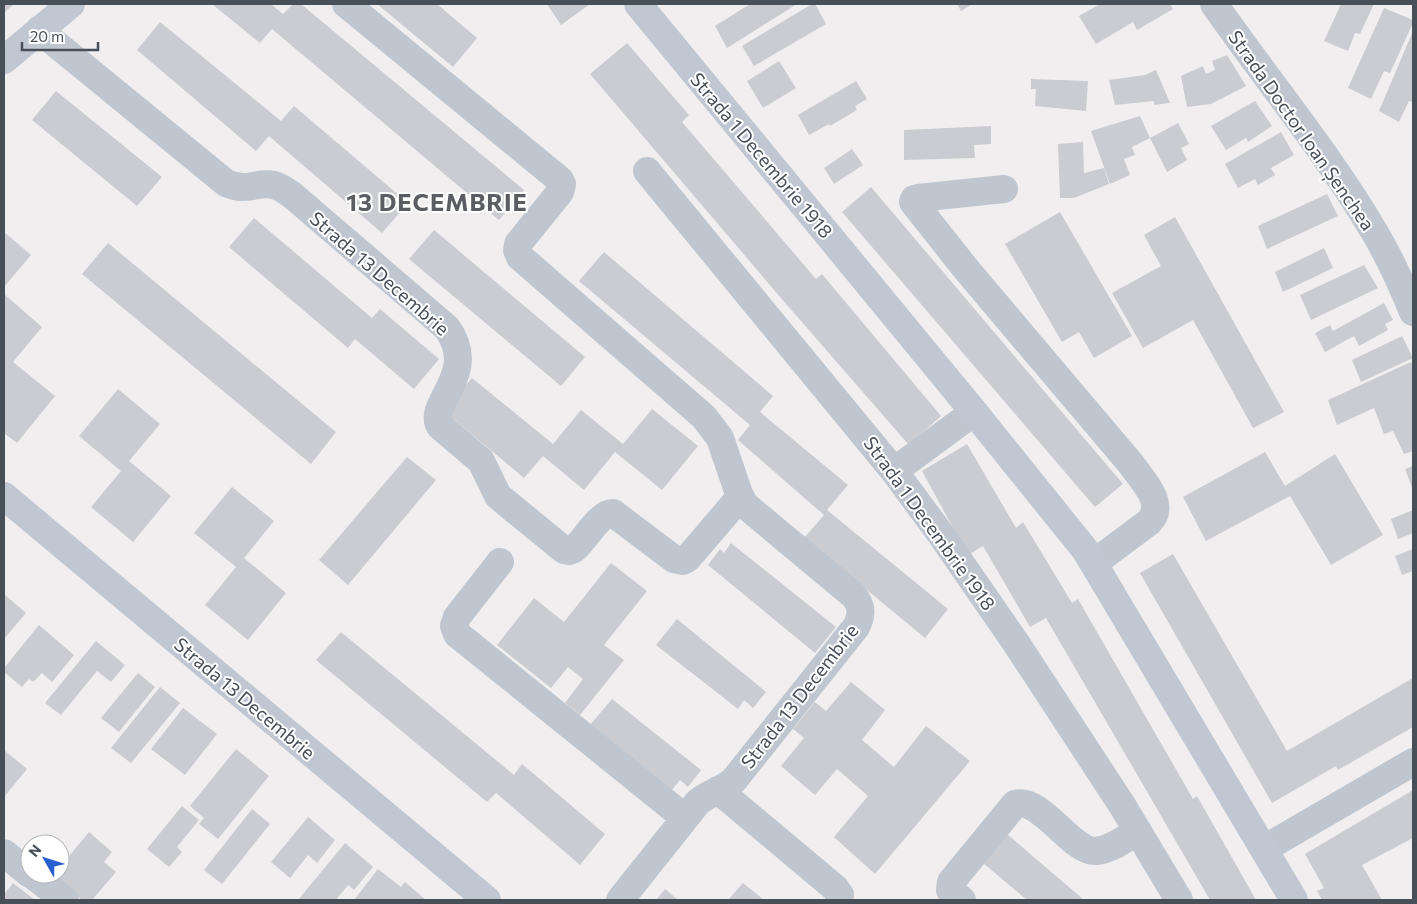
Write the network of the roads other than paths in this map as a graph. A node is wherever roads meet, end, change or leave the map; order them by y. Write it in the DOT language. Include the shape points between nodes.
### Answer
graph roads {
  1 [pos="71,4"];
  2 [pos="346,4"];
  3 [pos="638,4"];
  4 [pos="1214,4"];
  5 [pos="39,30"];
  6 [pos="4,60"];
  7 [pos="647,171"];
  8 [pos="1004,189"];
  9 [pos="1413,312"];
  10 [pos="974,412"];
  11 [pos="894,471"];
  12 [pos="4,496"];
  13 [pos="740,497"];
  14 [pos="500,562"];
  15 [pos="1094,563"];
  16 [pos="1413,762"];
  17 [pos="718,790"];
  18 [pos="685,818"];
  19 [pos="1138,831"];
  20 [pos="1264,849"];
  21 [pos="4,854"];
  22 [pos="20,866"];
  23 [pos="43,884"];
  24 [pos="475,897"];
  25 [pos="65,900"];
  26 [pos="620,900"];
  27 [pos="839,900"];
  28 [pos="962,900"];
  29 [pos="1179,900"];
  30 [pos="1294,900"];
  1 -- 5 [label="street"];
  2 -- 13 [label="street, Strada 13 Decembrie" via="561,182 560,192 518,244 520,257 709,422 720,438"];
  3 -- 10 [label="street, Strada 1 Decembrie 1918"];
  4 -- 9 [label="street, Strada Doctor Ioan Șenchea" via="1350,192 1398,275"];
  5 -- 6 [label="street"];
  5 -- 13 [label="street, Strada 13 Decembrie" via="226,183 239,188 270,184 284,190 447,328 455,340 458,364 438,410 437,421 481,461 498,496 564,550 574,549 610,512 674,559 683,561"];
  7 -- 11 [label="street, Strada 1 Decembrie 1918"];
  8 -- 15 [label="street" via="918,198 913,202 1131,464 1150,493 1156,508 1152,519"];
  10 -- 11 [label="street"];
  10 -- 15 [label="street, Strada 1 Decembrie 1918"];
  11 -- 19 [label="street, Strada 1 Decembrie 1918" via="1016,643"];
  12 -- 24 [label="street, Strada 13 Decembrie"];
  13 -- 17 [label="street, Strada 13 Decembrie" via="750,510 853,595 861,612 856,627 734,780"];
  14 -- 18 [label="street" via="457,617 454,626 458,634"];
  15 -- 20 [label="street, Strada 1 Decembrie 1918"];
  16 -- 20 [label="street"];
  17 -- 18 [label="street, Strada 13 Decembrie" via="701,800"];
  17 -- 27 [label="street" via="835,888 840,895"];
  18 -- 26 [label="street, Strada 13 Decembrie"];
  19 -- 28 [label="street" via="1106,849 1093,852 1081,846 1033,806 1023,802 1016,804 951,882 950,890"];
  19 -- 29 [label="street, Strada 1 Decembrie 1918"];
  20 -- 30 [label="street, Strada 1 Decembrie 1918"];
  21 -- 22 [label="street"];
  23 -- 25 [label="street"];
}
